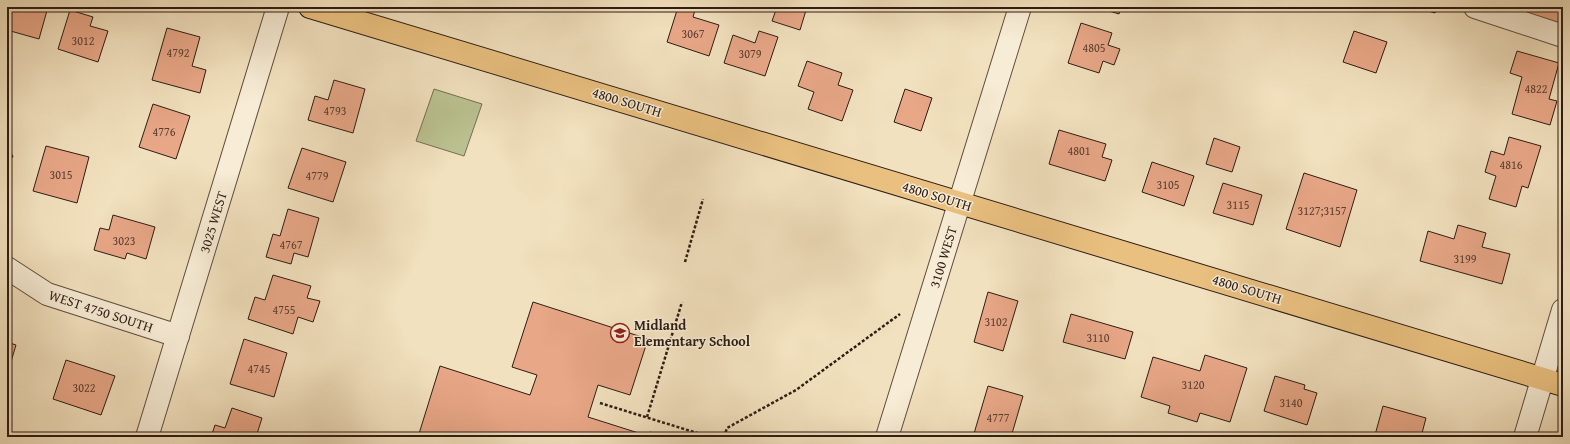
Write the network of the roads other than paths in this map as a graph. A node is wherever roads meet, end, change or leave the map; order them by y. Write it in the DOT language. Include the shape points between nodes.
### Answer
graph roads {
  1 [pos="278,7"];
  2 [pos="310,7"];
  3 [pos="1020,7"];
  4 [pos="1475,7"];
  5 [pos="1563,36"];
  6 [pos="960,203"];
  7 [pos="7,268"];
  8 [pos="1563,310"];
  9 [pos="178,336"];
  10 [pos="1553,382"];
  11 [pos="147,437"];
  12 [pos="887,437"];
  13 [pos="1525,437"];
  1 -- 9 [label="street, 3025 WEST"];
  2 -- 6 [label="main road, 4800 SOUTH"];
  3 -- 6 [label="street, 3100 WEST"];
  4 -- 5 [label="street"];
  6 -- 10 [label="main road, 4800 SOUTH"];
  6 -- 12 [label="street, 3100 WEST"];
  7 -- 9 [label="street, WEST 4750 SOUTH" via="47,294"];
  8 -- 10 [label="street"];
  9 -- 11 [label="street, 3025 WEST"];
  10 -- 13 [label="street"];
}
